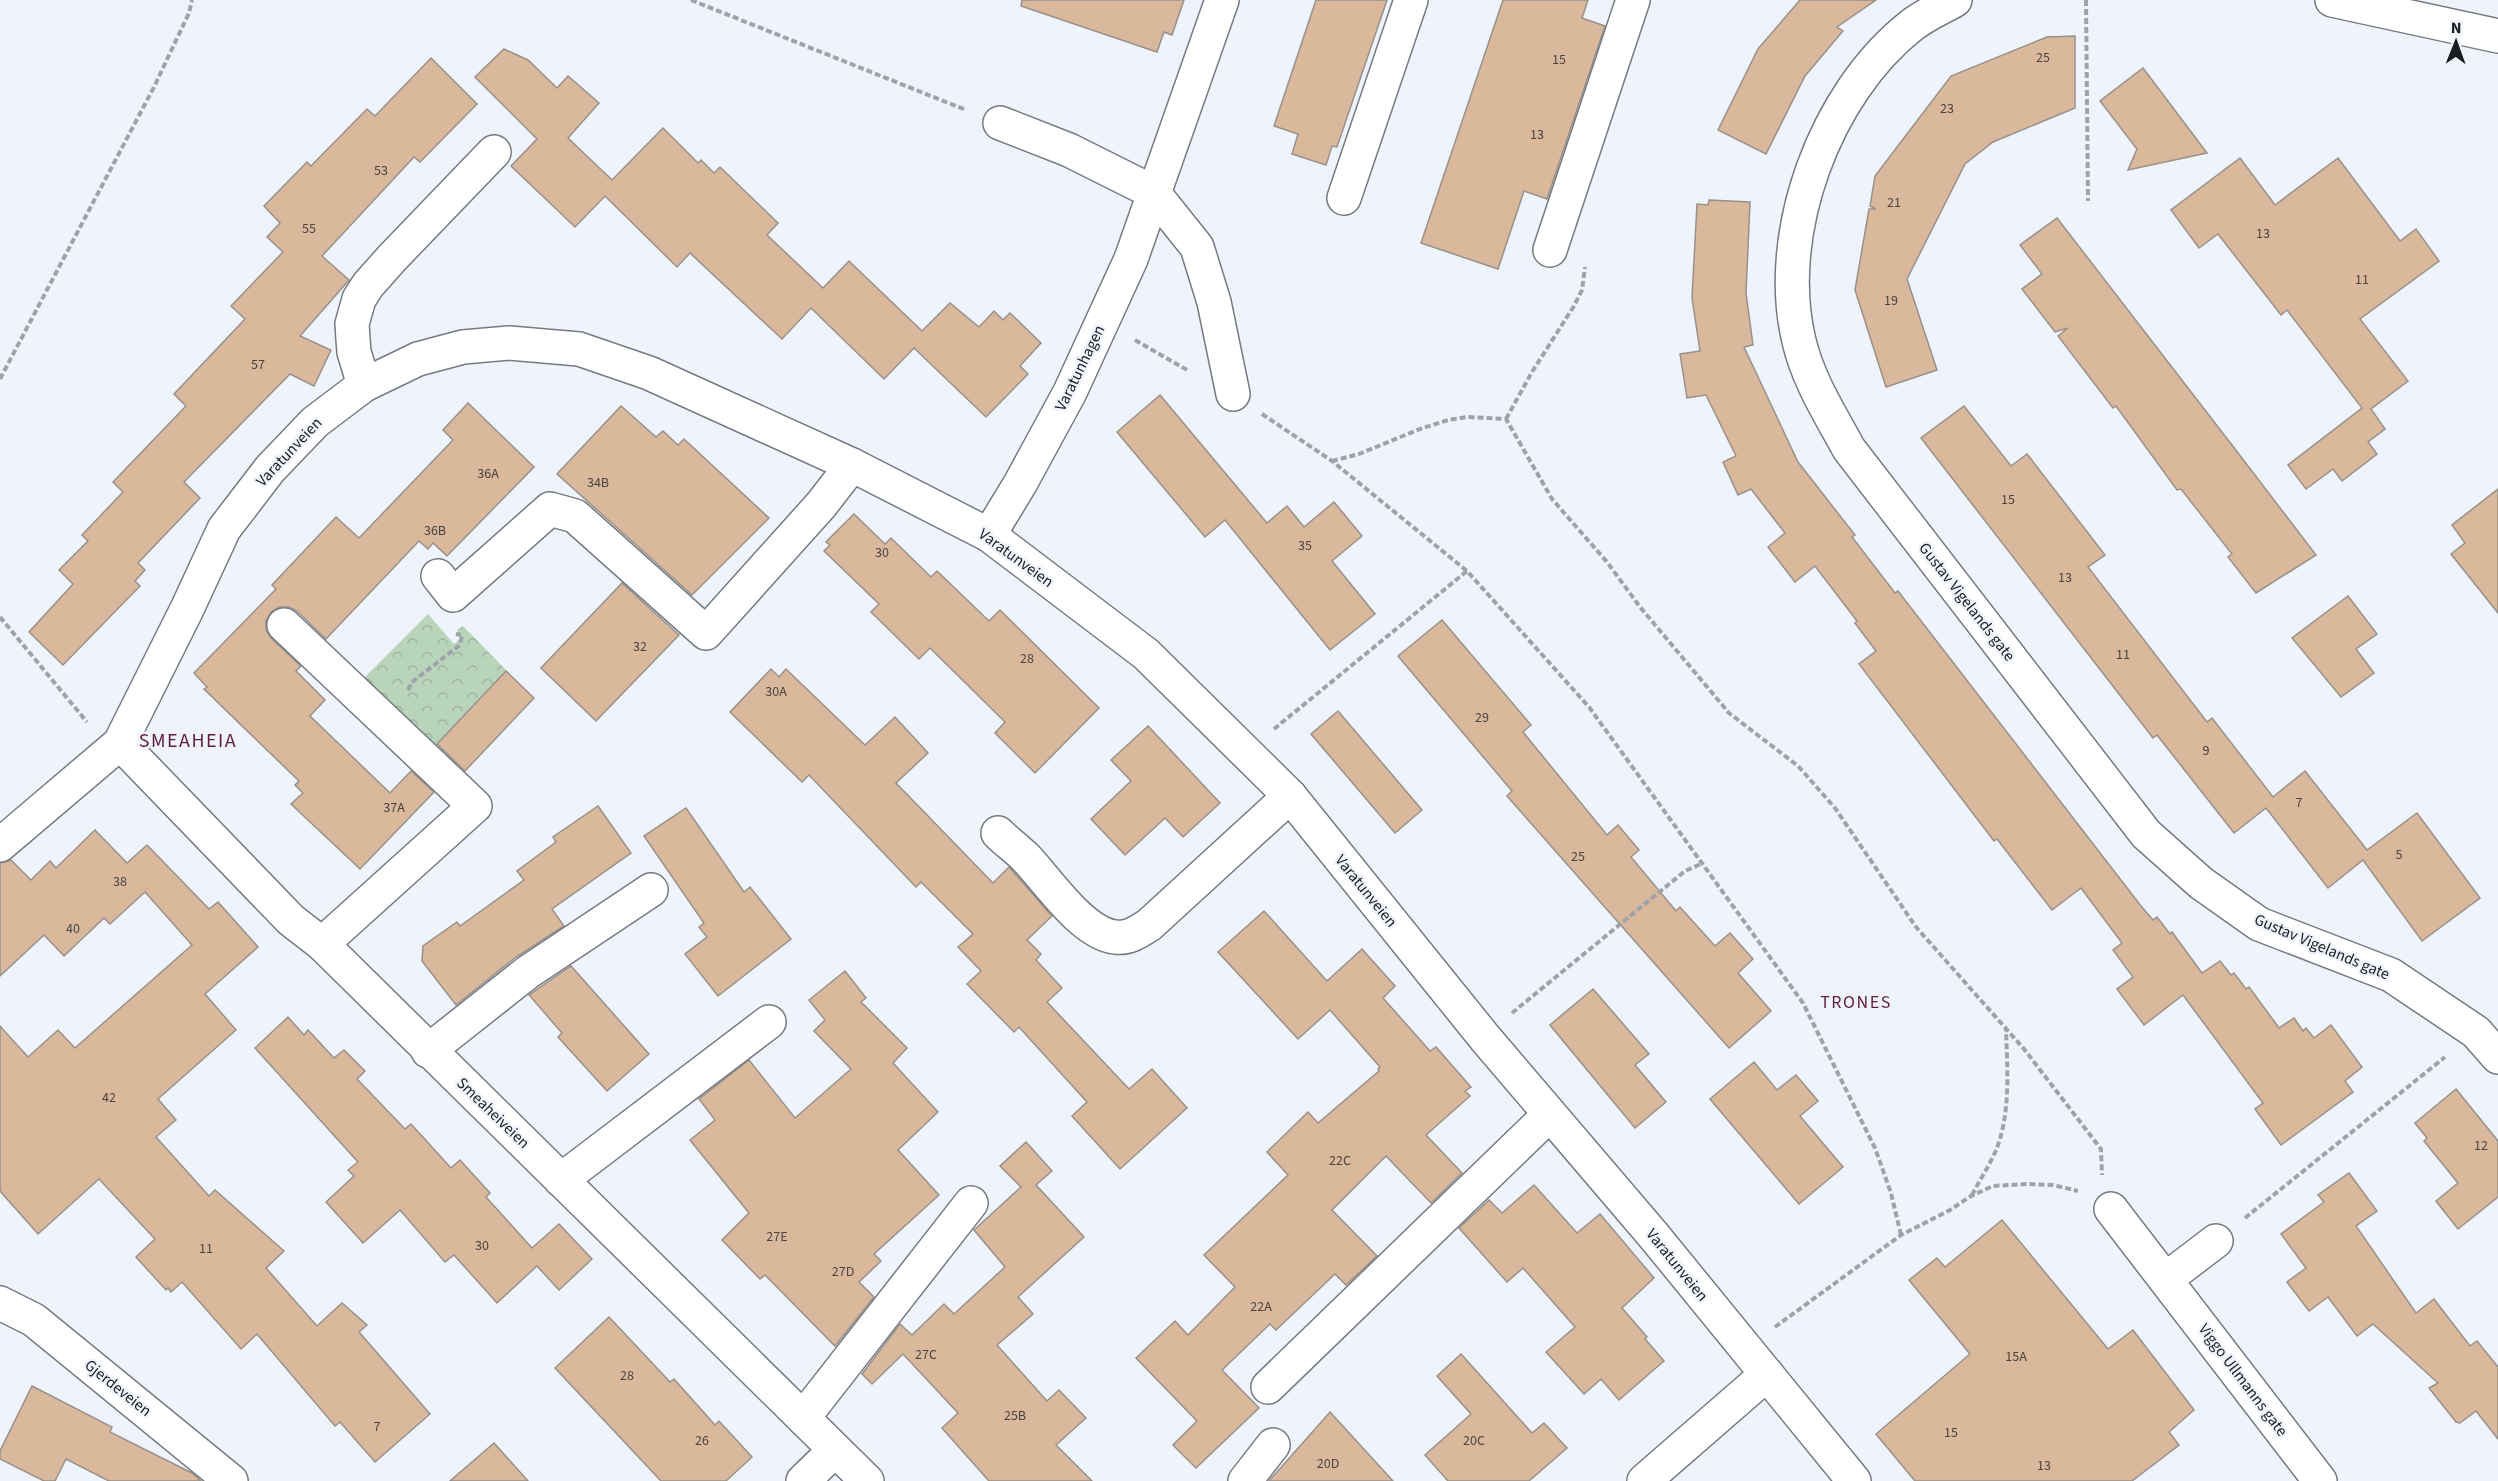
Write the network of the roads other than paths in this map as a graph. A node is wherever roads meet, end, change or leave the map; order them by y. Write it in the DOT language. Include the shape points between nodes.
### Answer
graph roads {
  1 [pos="1222,0"];
  2 [pos="1411,0"];
  3 [pos="1632,0"];
  4 [pos="1955,0"];
  5 [pos="2336,0"];
  6 [pos="2498,36"];
  7 [pos="1000,123"];
  8 [pos="494,152"];
  9 [pos="1153,192"];
  10 [pos="1344,198"];
  11 [pos="1551,250"];
  12 [pos="364,385"];
  13 [pos="1233,394"];
  14 [pos="852,465"];
  15 [pos="989,535"];
  16 [pos="445,585"];
  17 [pos="284,625"];
  18 [pos="116,748"];
  19 [pos="1290,796"];
  20 [pos="998,833"];
  21 [pos="0,845"];
  22 [pos="651,890"];
  23 [pos="322,944"];
  24 [pos="769,1022"];
  25 [pos="429,1051"];
  26 [pos="2498,1057"];
  27 [pos="1549,1114"];
  28 [pos="561,1180"];
  29 [pos="971,1203"];
  30 [pos="2105,1203"];
  31 [pos="2216,1241"];
  32 [pos="2166,1280"];
  33 [pos="0,1302"];
  34 [pos="1767,1374"];
  35 [pos="1268,1387"];
  36 [pos="803,1418"];
  37 [pos="1273,1445"];
  38 [pos="835,1450"];
  39 [pos="231,1481"];
  40 [pos="803,1481"];
  41 [pos="867,1481"];
  42 [pos="1245,1481"];
  43 [pos="1644,1481"];
  44 [pos="1854,1481"];
  45 [pos="2320,1481"];
  1 -- 9 [label="street, Varatunhagen"];
  2 -- 10 [label="street"];
  3 -- 11 [label="street"];
  4 -- 26 [label="street, Gustav Vigelands gate" via="1912,25 1874,62 1842,107 1810,172 1794,237 1792,285 1799,341 1816,390 1849,449 2146,834 2201,883 2259,924 2391,975 2476,1032"];
  5 -- 6 [label="street"];
  7 -- 9 [label="street" via="1069,150"];
  8 -- 12 [label="street" via="392,258 359,299 352,324 354,352"];
  9 -- 13 [label="street" via="1197,247 1214,303"];
  9 -- 15 [label="street, Varatunhagen" via="1131,259 1104,321 1070,392"];
  12 -- 14 [label="street, Varatunveien" via="418,359 463,347 509,343 579,349 649,373"];
  12 -- 18 [label="street, Varatunveien" via="315,422 270,469 224,529 188,609"];
  14 -- 15 [label="street, Varatunveien"];
  14 -- 16 [label="street" via="706,633 575,516 550,509"];
  15 -- 19 [label="street, Varatunveien" via="1146,654"];
  17 -- 23 [label="street" via="475,806"];
  18 -- 21 [label="street"];
  18 -- 23 [label="street, Smeaheiveien" via="291,920"];
  19 -- 20 [label="street" via="1149,925 1124,937 1098,931 1076,914"];
  19 -- 27 [label="street, Varatunveien"];
  22 -- 25 [label="street" via="528,972"];
  23 -- 25 [label="street, Smeaheiveien"];
  24 -- 28 [label="street"];
  25 -- 28 [label="street, Smeaheiveien"];
  27 -- 34 [label="street, Varatunveien"];
  27 -- 35 [label="street"];
  28 -- 36 [label="street, Smeaheiveien"];
  29 -- 36 [label="street"];
  30 -- 32 [label="street, Viggo Ullmanns gate"];
  31 -- 32 [label="street"];
  32 -- 45 [label="street, Viggo Ullmanns gate"];
  33 -- 39 [label="street, Gjerdeveien" via="34,1320"];
  34 -- 43 [label="street"];
  34 -- 44 [label="street, Varatunveien"];
  36 -- 38 [label="street, Smeaheiveien"];
  37 -- 42 [label="street"];
  38 -- 40 [label="street"];
  38 -- 41 [label="street, Smeaheiveien"];
}
